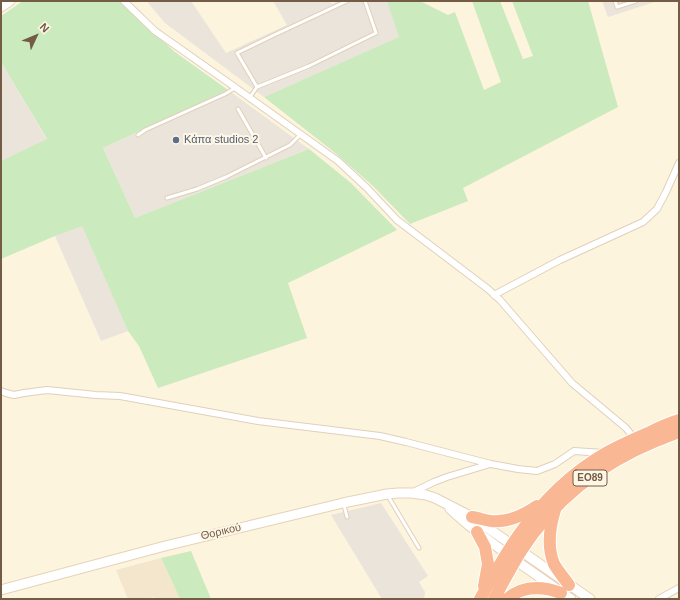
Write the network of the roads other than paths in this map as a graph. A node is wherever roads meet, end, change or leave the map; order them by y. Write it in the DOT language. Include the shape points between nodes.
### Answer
graph roads {
  1 [pos="10,1"];
  2 [pos="124,1"];
  3 [pos="347,1"];
  4 [pos="365,1"];
  5 [pos="615,1"];
  6 [pos="636,1"];
  7 [pos="1,7"];
  8 [pos="257,87"];
  9 [pos="236,88"];
  10 [pos="250,97"];
  11 [pos="238,110"];
  12 [pos="300,134"];
  13 [pos="138,135"];
  14 [pos="266,158"];
  15 [pos="679,163"];
  16 [pos="167,198"];
  17 [pos="494,295"];
  18 [pos="1,391"];
  19 [pos="679,420"];
  20 [pos="679,432"];
  21 [pos="634,438"];
  22 [pos="606,453"];
  23 [pos="491,464"];
  24 [pos="411,493"];
  25 [pos="387,494"];
  26 [pos="443,502"];
  27 [pos="552,502"];
  28 [pos="343,503"];
  29 [pos="346,517"];
  30 [pos="472,517"];
  31 [pos="477,532"];
  32 [pos="419,548"];
  33 [pos="514,552"];
  34 [pos="679,588"];
  35 [pos="1,590"];
  36 [pos="567,592"];
  37 [pos="481,599"];
  38 [pos="494,599"];
  39 [pos="507,599"];
  40 [pos="590,599"];
  41 [pos="659,599"];
  1 -- 7 [label="main road"];
  2 -- 9 [label="street" via="155,31"];
  3 -- 8 [label="lane" via="237,53"];
  4 -- 8 [label="lane" via="376,33 309,66"];
  5 -- 6 [label="lane" via="617,7"];
  8 -- 10 [label="lane"];
  9 -- 10 [label="street"];
  9 -- 13 [label="lane"];
  10 -- 12 [label="street"];
  11 -- 14 [label="lane"];
  12 -- 14 [label="lane" via="290,145"];
  12 -- 17 [label="street" via="338,162 397,220"];
  14 -- 16 [label="lane" via="197,189"];
  15 -- 17 [label="street" via="657,209 643,222 560,260"];
  17 -- 21 [label="street" via="572,383 626,428"];
  18 -- 23 [label="street" via="14,395 47,390 120,396 258,421 380,436"];
  19 -- 21 [label="highway, ΕΟ89"];
  20 -- 27 [label="highway, ΕΟ89" via="614,462"];
  21 -- 22 [label="highway, ΕΟ89"];
  22 -- 23 [label="street" via="574,451 555,464 537,471"];
  22 -- 27 [label="highway, ΕΟ89" via="567,481"];
  23 -- 24 [label="street" via="447,477"];
  24 -- 25 [label="main road, Θορικού"];
  24 -- 26 [label="main road, Θορικού" via="426,495"];
  25 -- 28 [label="main road, Θορικού"];
  25 -- 32 [label="lane"];
  26 -- 30 [label="main road, Θορικού"];
  26 -- 31 [label="main road, Θορικού"];
  27 -- 30 [label="highway" via="510,520 493,521"];
  27 -- 33 [label="highway, ΕΟ89" via="531,519"];
  27 -- 36 [label="highway" via="550,548 554,564"];
  28 -- 29 [label="lane"];
  28 -- 35 [label="main road, Θορικού" via="165,546"];
  30 -- 33 [label="main road, Θορικού"];
  31 -- 33 [label="main road, Θορικού"];
  31 -- 37 [label="highway" via="485,548 488,564"];
  33 -- 36 [label="main road"];
  33 -- 37 [label="highway, ΕΟ89"];
  33 -- 38 [label="highway, ΕΟ89"];
  34 -- 41 [label="street"];
  36 -- 39 [label="highway" via="538,587 522,590"];
  36 -- 40 [label="main road"];
}
